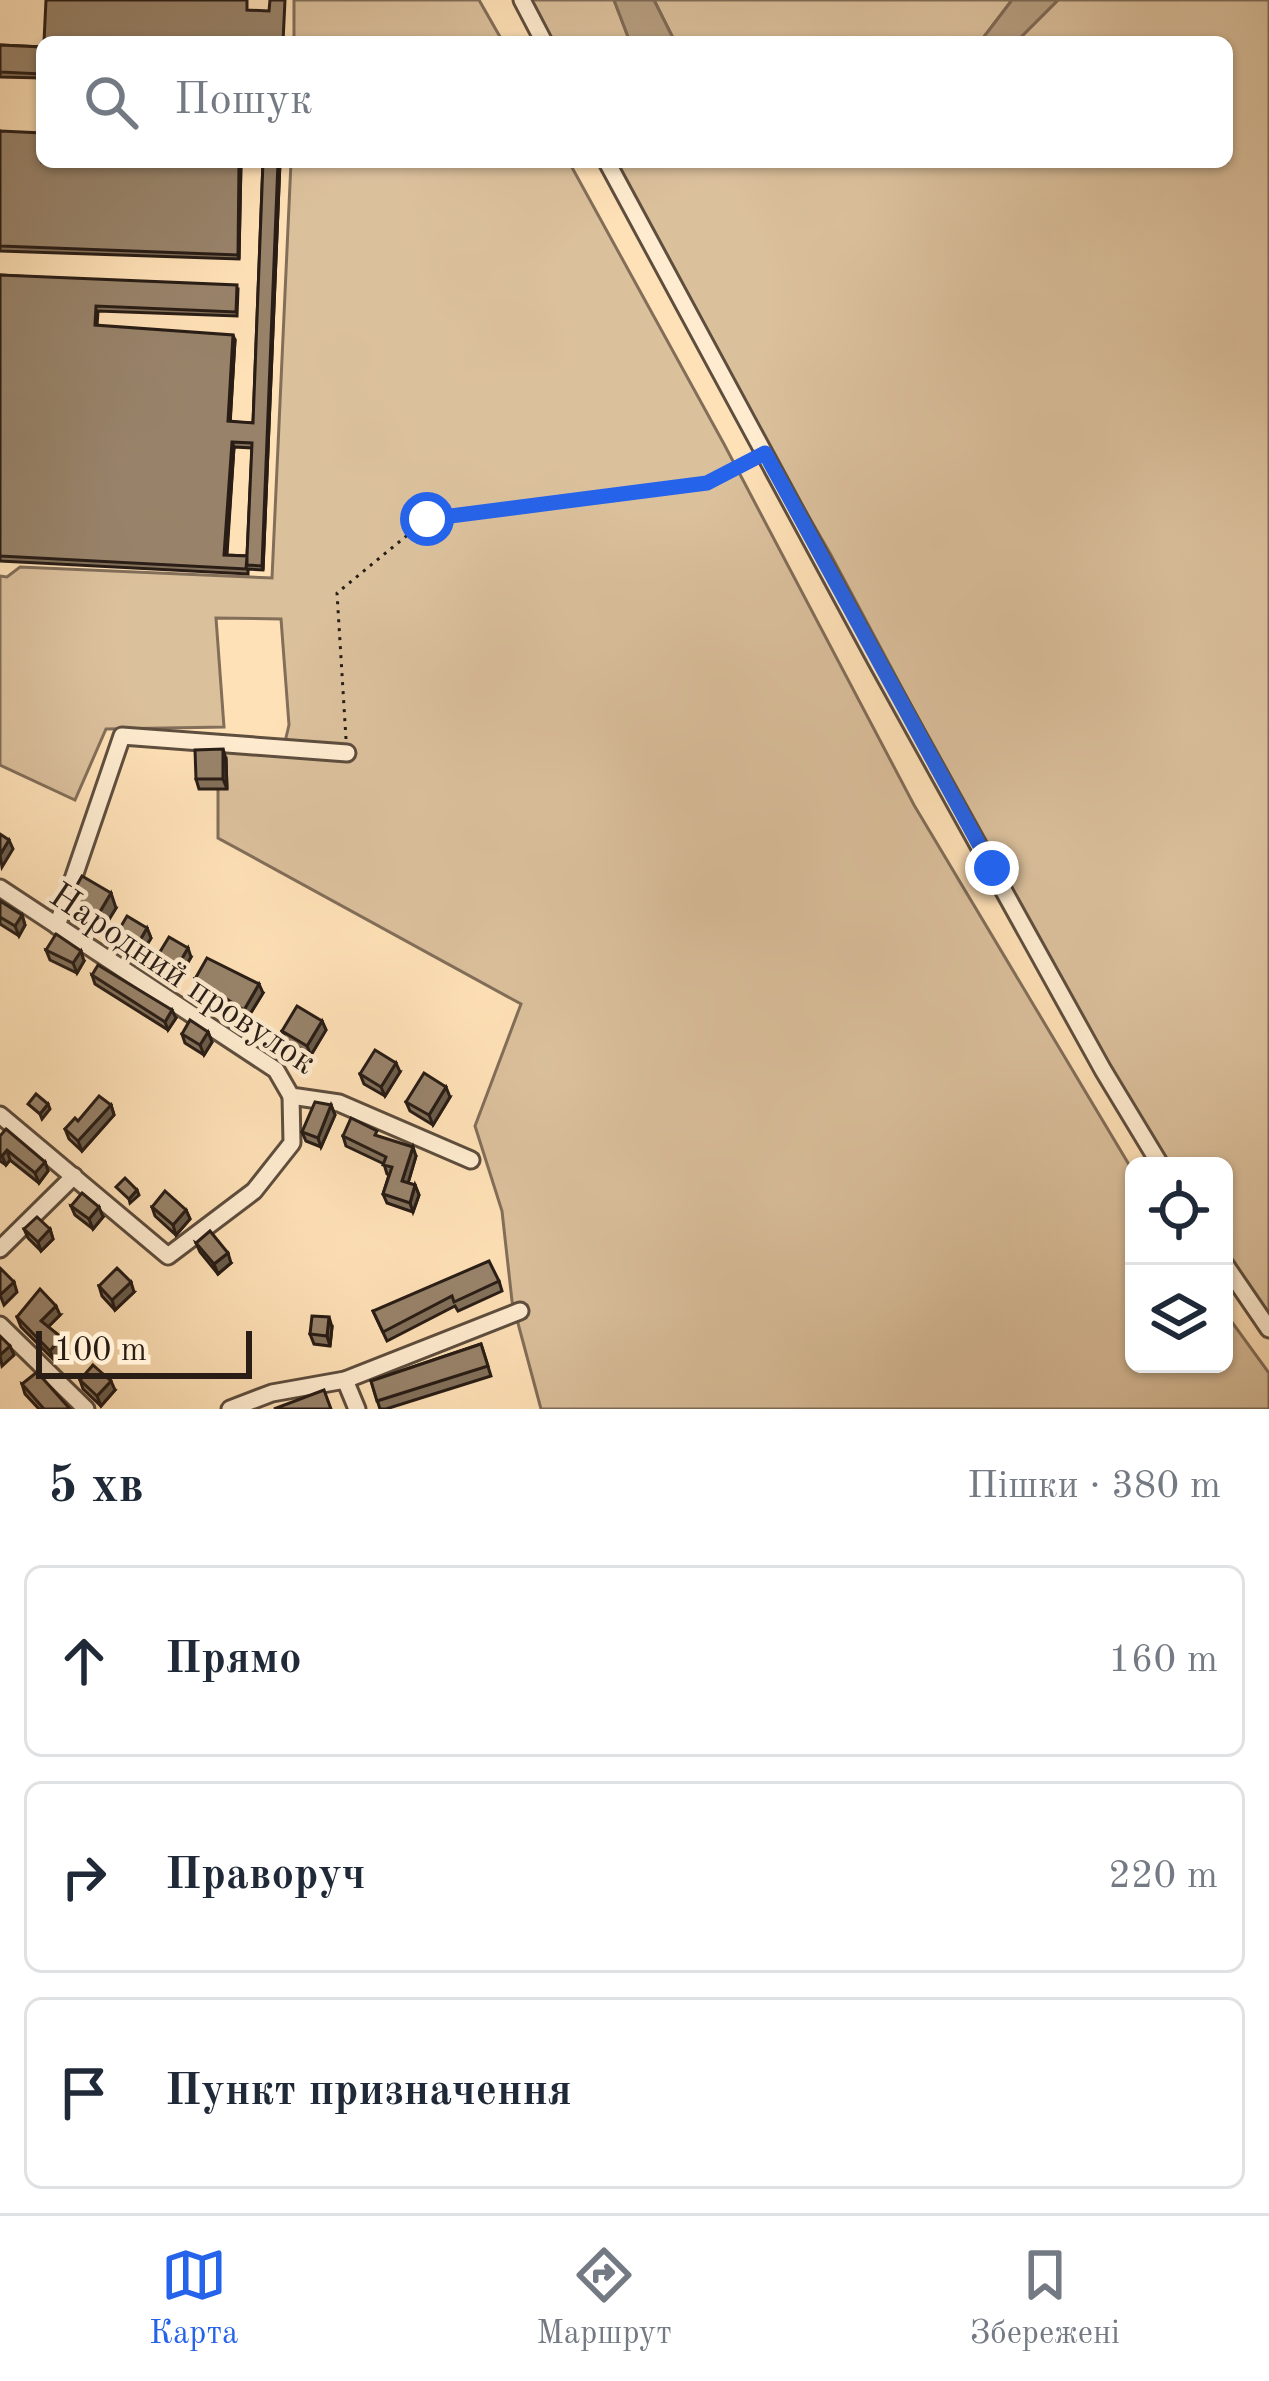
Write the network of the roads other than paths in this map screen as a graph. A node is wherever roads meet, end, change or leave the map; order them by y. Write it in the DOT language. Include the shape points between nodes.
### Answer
graph roads {
  1 [pos="522,0"];
  2 [pos="541,36"];
  3 [pos="610,168"];
  4 [pos="347,753"];
  5 [pos="0,888"];
  6 [pos="57,926"];
  7 [pos="291,1096"];
  8 [pos="0,1115"];
  9 [pos="1156,1157"];
  10 [pos="471,1160"];
  11 [pos="74,1177"];
  12 [pos="0,1249"];
  13 [pos="1226,1265"];
  14 [pos="520,1311"];
  15 [pos="0,1324"];
  16 [pos="1269,1329"];
  17 [pos="345,1380"];
  18 [pos="86,1409"];
  19 [pos="230,1409"];
  20 [pos="357,1409"];
  1 -- 2 [label="street"];
  3 -- 9 [label="street"];
  4 -- 6 [label="street" via="122,736"];
  5 -- 6 [label="street, Народний провулок"];
  6 -- 7 [label="street, Народний провулок" via="276,1070"];
  7 -- 10 [label="street, Народний провулок" via="339,1103"];
  7 -- 11 [label="street" via="292,1143 254,1191 168,1256"];
  8 -- 11 [label="street"];
  11 -- 12 [label="street"];
  13 -- 16 [label="street"];
  14 -- 17 [label="street"];
  15 -- 18 [label="street"];
  17 -- 19 [label="street"];
  17 -- 20 [label="street"];
}
